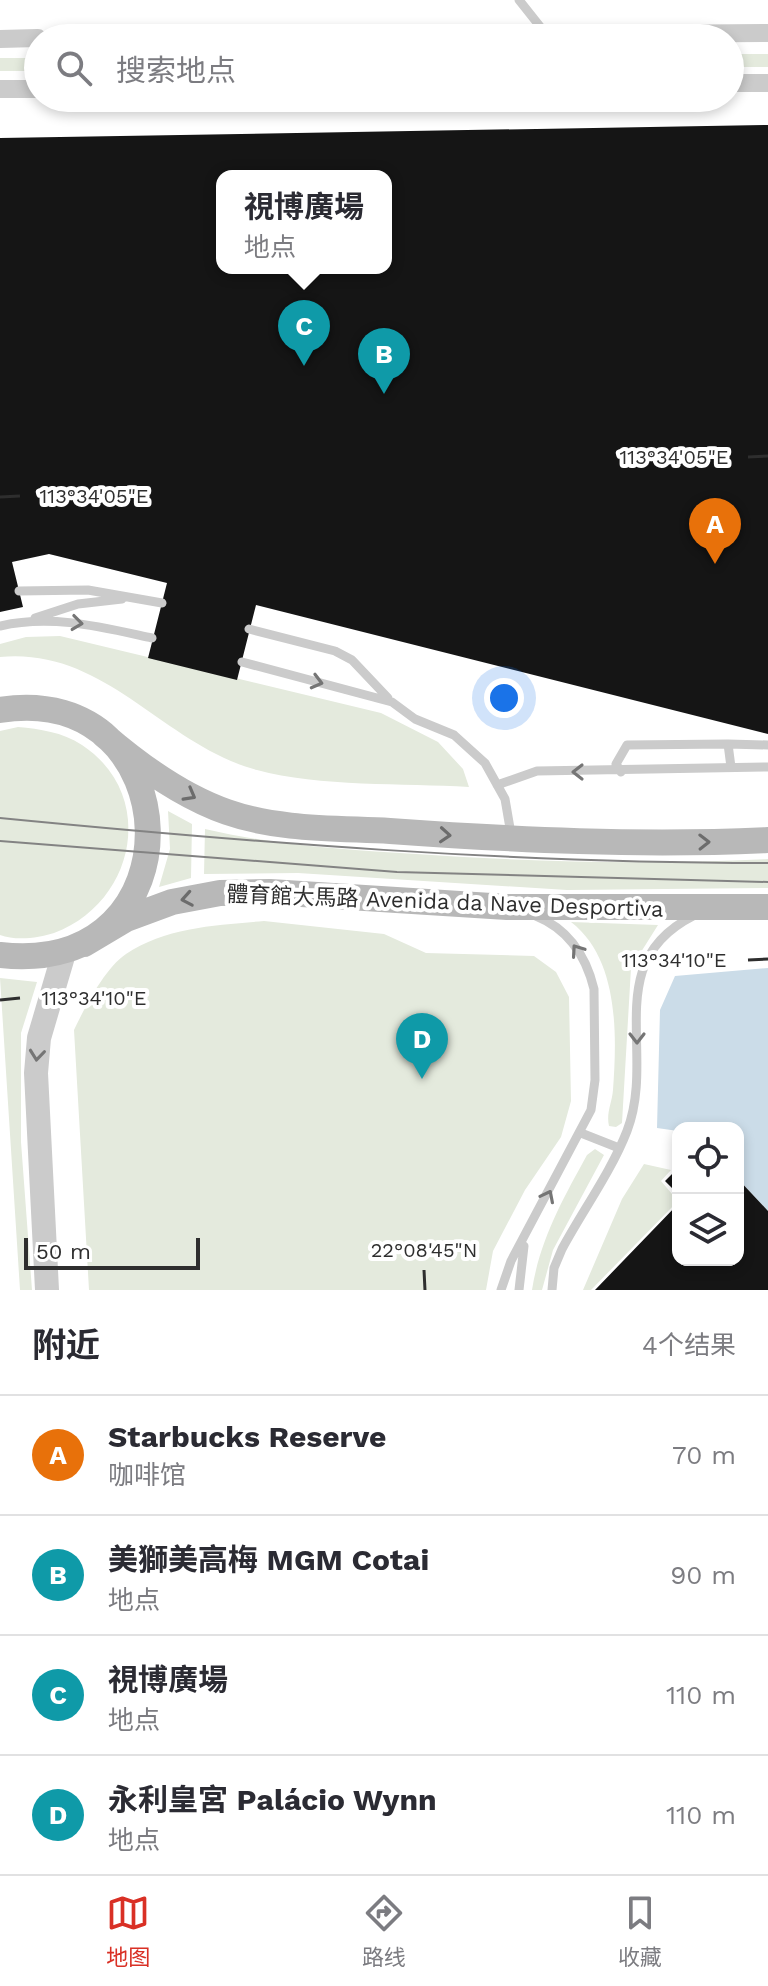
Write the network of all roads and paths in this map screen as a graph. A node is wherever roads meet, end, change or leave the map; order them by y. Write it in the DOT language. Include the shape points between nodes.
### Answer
graph roads {
  1 [pos="519,0"];
  2 [pos="538,24"];
  3 [pos="744,33"];
  4 [pos="768,33"];
  5 [pos="24,38"];
  6 [pos="0,39"];
  7 [pos="744,83"];
  8 [pos="768,83"];
  9 [pos="0,89"];
  10 [pos="24,89"];
  11 [pos="19,591"];
  12 [pos="140,598"];
  13 [pos="162,603"];
  14 [pos="24,622"];
  15 [pos="0,626"];
  16 [pos="249,629"];
  17 [pos="152,638"];
  18 [pos="242,662"];
  19 [pos="392,702"];
  20 [pos="0,710"];
  21 [pos="104,735"];
  22 [pos="728,744"];
  23 [pos="768,745"];
  24 [pos="731,767"];
  25 [pos="768,767"];
  26 [pos="621,772"];
  27 [pos="497,785"];
  28 [pos="512,839"];
  29 [pos="768,840"];
  30 [pos="507,907"];
  31 [pos="768,907"];
  32 [pos="707,909"];
  33 [pos="74,948"];
  34 [pos="0,955"];
  35 [pos="581,1133"];
  36 [pos="619,1148"];
  37 [pos="525,1240"];
  38 [pos="47,1290"];
  39 [pos="501,1290"];
  40 [pos="519,1290"];
  41 [pos="552,1290"];
  1 -- 2 [label="lane"];
  3 -- 4 [label="street"];
  5 -- 6 [label="street"];
  7 -- 8 [label="street"];
  9 -- 10 [label="street"];
  11 -- 12 [label="lane" via="65,588"];
  12 -- 13 [label="lane"];
  12 -- 14 [label="lane" via="78,604"];
  14 -- 15 [label="lane"];
  14 -- 17 [label="lane, one-way" via="84,623"];
  16 -- 19 [label="lane" via="335,651 352,660"];
  18 -- 19 [label="lane, one-way"];
  19 -- 27 [label="lane" via="415,719 454,735 485,763"];
  20 -- 21 [label="main road" via="27,706 68,714"];
  21 -- 28 [label="main road, one-way" via="141,767 228,813 276,824"];
  21 -- 33 [label="main road" via="131,765 147,804 150,845 139,885 116,919"];
  22 -- 23 [label="lane"];
  22 -- 24 [label="lane"];
  22 -- 26 [label="lane" via="627,745 616,764"];
  24 -- 25 [label="lane"];
  24 -- 26 [label="lane"];
  26 -- 27 [label="lane, one-way" via="537,771"];
  27 -- 28 [label="lane"];
  28 -- 29 [label="main road, one-way"];
  30 -- 32 [label="main road, 體育館大馬路 Avenida da Nave Desportiva"];
  30 -- 33 [label="main road, 體育館大馬路 Avenida da Nave Desportiva, one-way" via="220,893 172,902 126,919"];
  35 -- 30 [label="lane, one-way" via="595,1080 590,972 580,952 555,926"];
  31 -- 32 [label="main road, 體育館大馬路 Avenida da Nave Desportiva"];
  32 -- 36 [label="lane, one-way" via="659,939 640,971 637,1087"];
  33 -- 34 [label="main road" via="28,958"];
  33 -- 38 [label="street, one-way" via="39,1038 36,1073"];
  35 -- 36 [label="lane"];
  37 -- 35 [label="lane, one-way"];
  36 -- 41 [label="lane" via="562,1249"];
  37 -- 39 [label="lane"];
  37 -- 40 [label="lane"];
}
